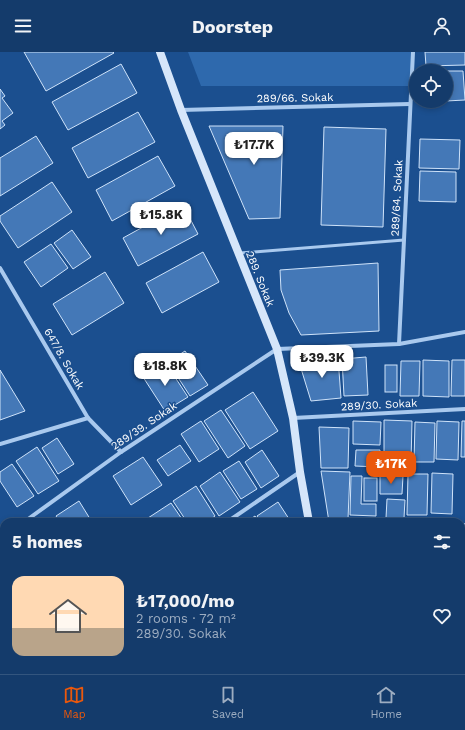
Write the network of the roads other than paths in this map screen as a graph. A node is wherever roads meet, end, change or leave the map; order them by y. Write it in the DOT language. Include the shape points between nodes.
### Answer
graph roads {
  1 [pos="160,52"];
  2 [pos="413,52"];
  3 [pos="412,64"];
  4 [pos="409,104"];
  5 [pos="410,108"];
  6 [pos="181,110"];
  7 [pos="404,240"];
  8 [pos="238,253"];
  9 [pos="0,268"];
  10 [pos="465,332"];
  11 [pos="399,344"];
  12 [pos="277,349"];
  13 [pos="465,409"];
  14 [pos="88,418"];
  15 [pos="294,418"];
  16 [pos="0,444"];
  17 [pos="121,452"];
  18 [pos="300,472"];
  19 [pos="30,518"];
  20 [pos="233,518"];
  21 [pos="308,518"];
  1 -- 6 [label="street, 289. Sokak"];
  2 -- 3 [label="street, 289/64. Sokak"];
  4 -- 6 [label="street, 289/66. Sokak"];
  5 -- 7 [label="street, 289/64. Sokak"];
  6 -- 8 [label="street, 289. Sokak"];
  7 -- 8 [label="lane"];
  7 -- 11 [label="street, 289/64. Sokak"];
  8 -- 12 [label="street, 289. Sokak"];
  9 -- 14 [label="street, 647/8. Sokak"];
  10 -- 11 [label="street"];
  11 -- 12 [label="street"];
  12 -- 15 [label="street, 289. Sokak"];
  12 -- 17 [label="street, 289/39. Sokak"];
  13 -- 15 [label="street, 289/30. Sokak"];
  14 -- 16 [label="street"];
  14 -- 17 [label="street, 647/8. Sokak"];
  15 -- 18 [label="street, 289. Sokak"];
  17 -- 19 [label="street, 289/39. Sokak"];
  18 -- 20 [label="street"];
  18 -- 21 [label="street, 289. Sokak"];
}
